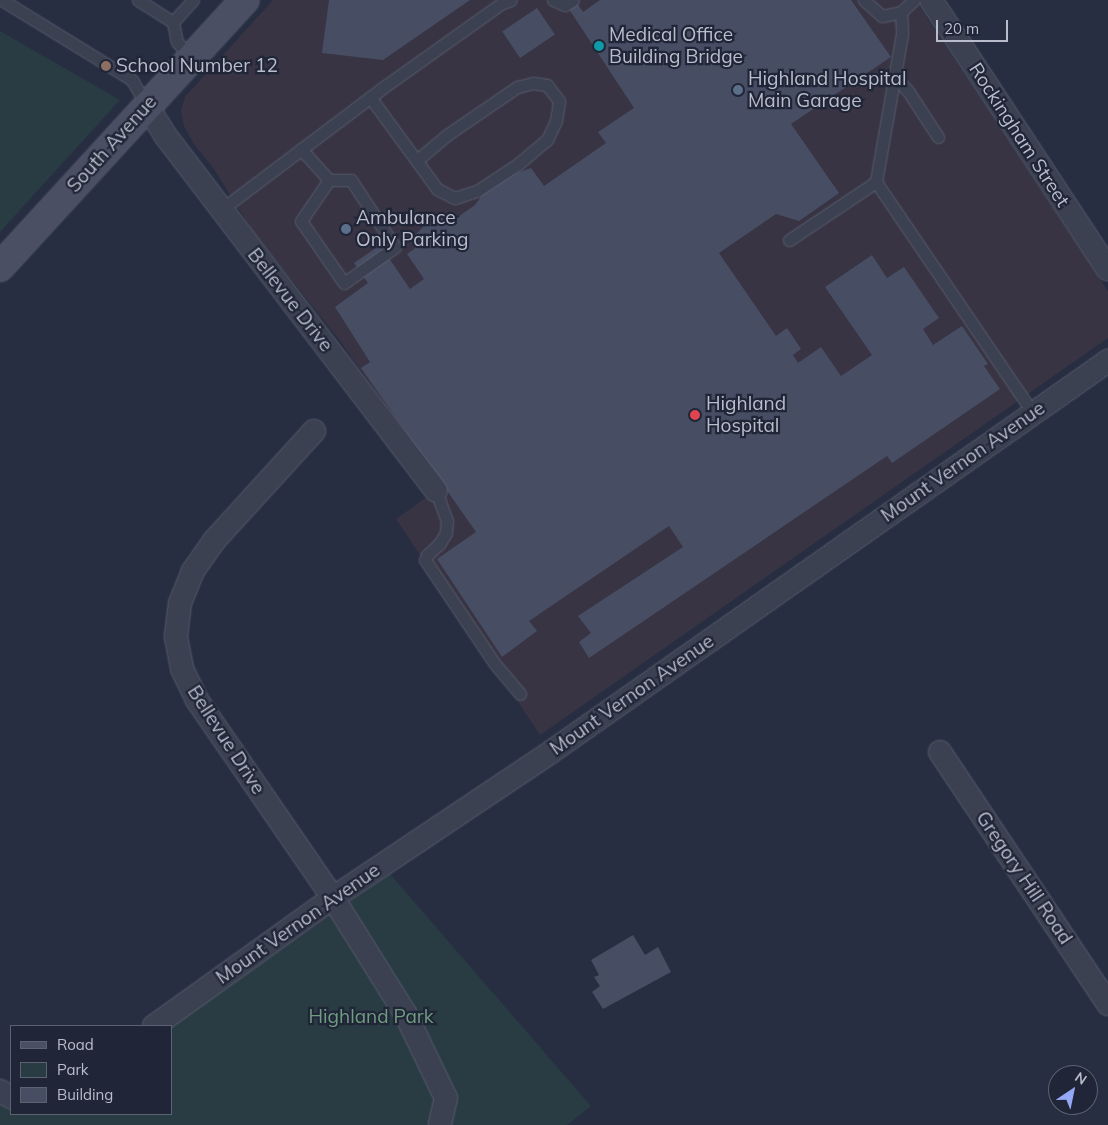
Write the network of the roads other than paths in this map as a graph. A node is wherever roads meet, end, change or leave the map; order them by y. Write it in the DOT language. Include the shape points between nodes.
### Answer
graph roads {
  1 [pos="2,0"];
  2 [pos="138,0"];
  3 [pos="193,0"];
  4 [pos="245,0"];
  5 [pos="511,0"];
  6 [pos="553,0"];
  7 [pos="573,0"];
  8 [pos="864,0"];
  9 [pos="914,0"];
  10 [pos="931,0"];
  11 [pos="901,12"];
  12 [pos="173,22"];
  13 [pos="193,59"];
  14 [pos="895,77"];
  15 [pos="370,97"];
  16 [pos="147,106"];
  17 [pos="938,137"];
  18 [pos="301,149"];
  19 [pos="417,160"];
  20 [pos="329,180"];
  21 [pos="876,182"];
  22 [pos="222,209"];
  23 [pos="789,240"];
  24 [pos="0,267"];
  25 [pos="1108,269"];
  26 [pos="1108,361"];
  27 [pos="1033,413"];
  28 [pos="314,431"];
  29 [pos="436,491"];
  30 [pos="520,694"];
  31 [pos="940,752"];
  32 [pos="333,898"];
  33 [pos="1108,1004"];
  34 [pos="155,1025"];
  35 [pos="440,1125"];
  1 -- 16 [label="lane" via="132,80"];
  2 -- 12 [label="lane"];
  3 -- 12 [label="lane"];
  4 -- 13 [label="main road, South Avenue"];
  5 -- 15 [label="lane"];
  6 -- 7 [label="lane" via="565,5"];
  8 -- 11 [label="lane" via="880,16"];
  9 -- 11 [label="lane"];
  10 -- 25 [label="street, Rockingham Street"];
  11 -- 14 [label="lane" via="902,34"];
  12 -- 13 [label="lane" via="177,42"];
  13 -- 16 [label="main road, South Avenue"];
  14 -- 17 [label="lane"];
  14 -- 21 [label="lane"];
  15 -- 18 [label="lane"];
  15 -- 19 [label="lane"];
  16 -- 22 [label="street, Bellevue Drive" via="165,135"];
  16 -- 24 [label="main road, South Avenue"];
  18 -- 20 [label="lane"];
  18 -- 22 [label="lane"];
  19 -- 19 [label="lane" via="447,135 517,88 533,83 547,85 559,101 556,121 547,140 477,191 455,198 437,189"];
  20 -- 20 [label="lane" via="301,222 344,283 395,247 351,180"];
  21 -- 23 [label="lane"];
  21 -- 27 [label="lane"];
  22 -- 29 [label="street, Bellevue Drive"];
  26 -- 27 [label="street, Mount Vernon Avenue"];
  27 -- 32 [label="street, Mount Vernon Avenue" via="551,752"];
  28 -- 32 [label="street, Bellevue Drive" via="214,541 193,571 180,603 176,637 182,669 197,700"];
  29 -- 30 [label="lane" via="444,505 446,527 439,544 425,560 495,664"];
  31 -- 33 [label="street, Gregory Hill Road"];
  32 -- 34 [label="street, Mount Vernon Avenue"];
  32 -- 35 [label="street, Bellevue Drive" via="406,1015 427,1056 446,1098"];
}
